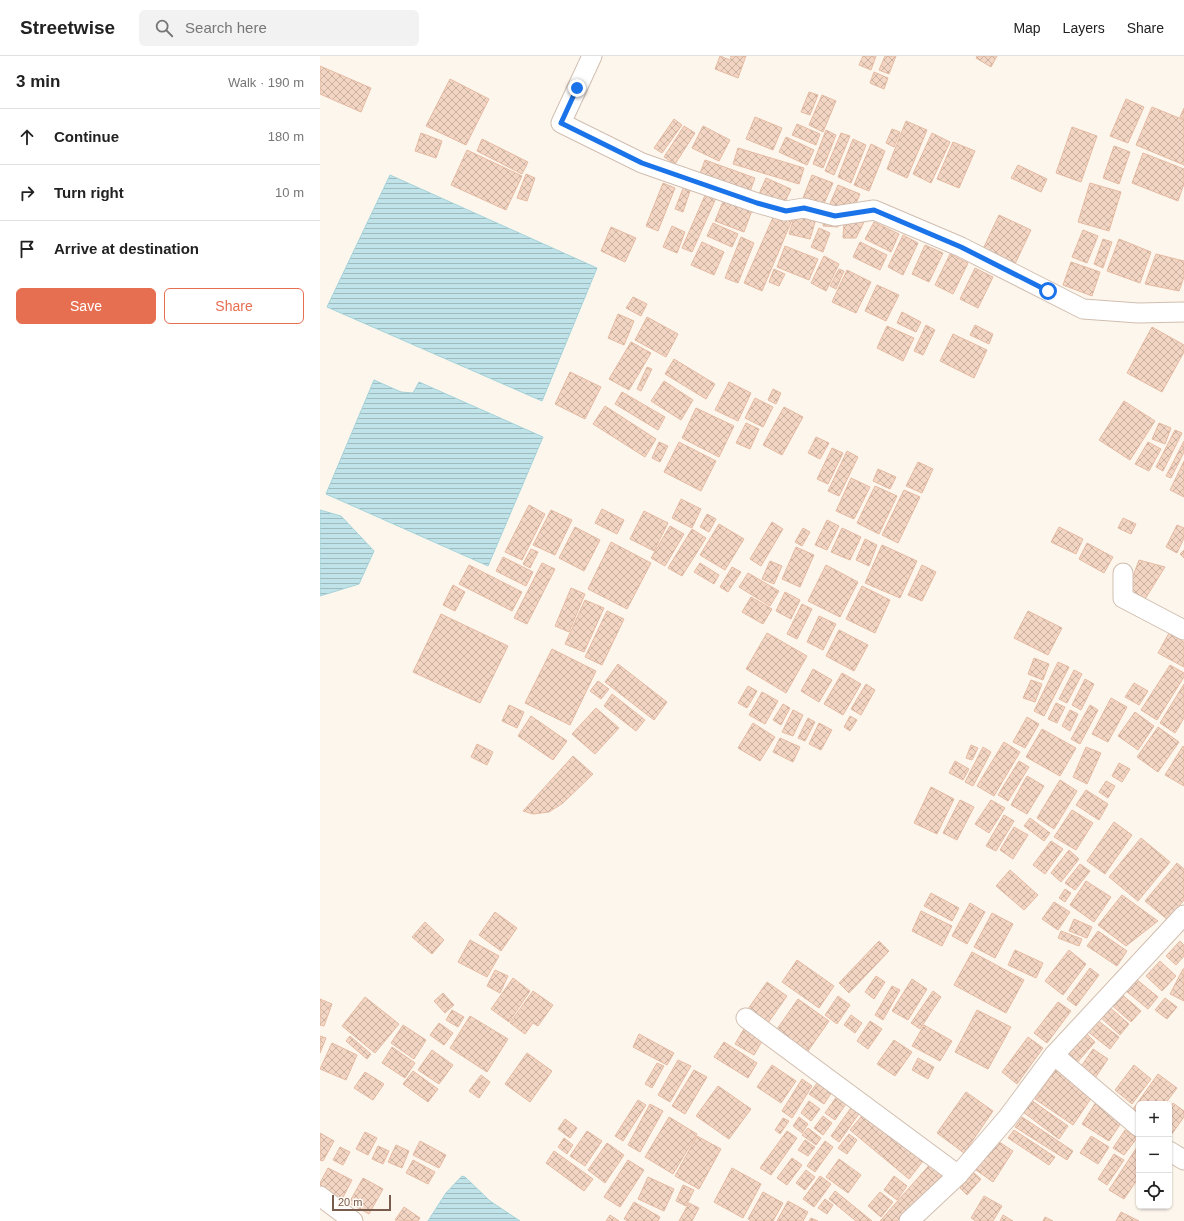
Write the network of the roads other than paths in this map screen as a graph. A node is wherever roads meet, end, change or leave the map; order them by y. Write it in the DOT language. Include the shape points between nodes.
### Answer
graph roads {
  1 [pos="592,56"];
  2 [pos="1184,312"];
  3 [pos="1123,573"];
  4 [pos="1184,630"];
  5 [pos="1184,915"];
  6 [pos="746,1018"];
  7 [pos="1054,1055"];
  8 [pos="1136,1124"];
  9 [pos="1172,1152"];
  10 [pos="1184,1160"];
  11 [pos="958,1176"];
  12 [pos="320,1196"];
  13 [pos="354,1221"];
  14 [pos="908,1221"];
  1 -- 2 [label="street" via="561,123 642,163 786,211 804,208 835,216 874,210 961,247 1083,309 1138,313"];
  3 -- 4 [label="street" via="1123,598"];
  5 -- 7 [label="street"];
  6 -- 11 [label="street"];
  7 -- 8 [label="street"];
  7 -- 11 [label="street" via="1008,1117"];
  9 -- 10 [label="street"];
  11 -- 14 [label="street"];
  12 -- 13 [label="street"];
}
